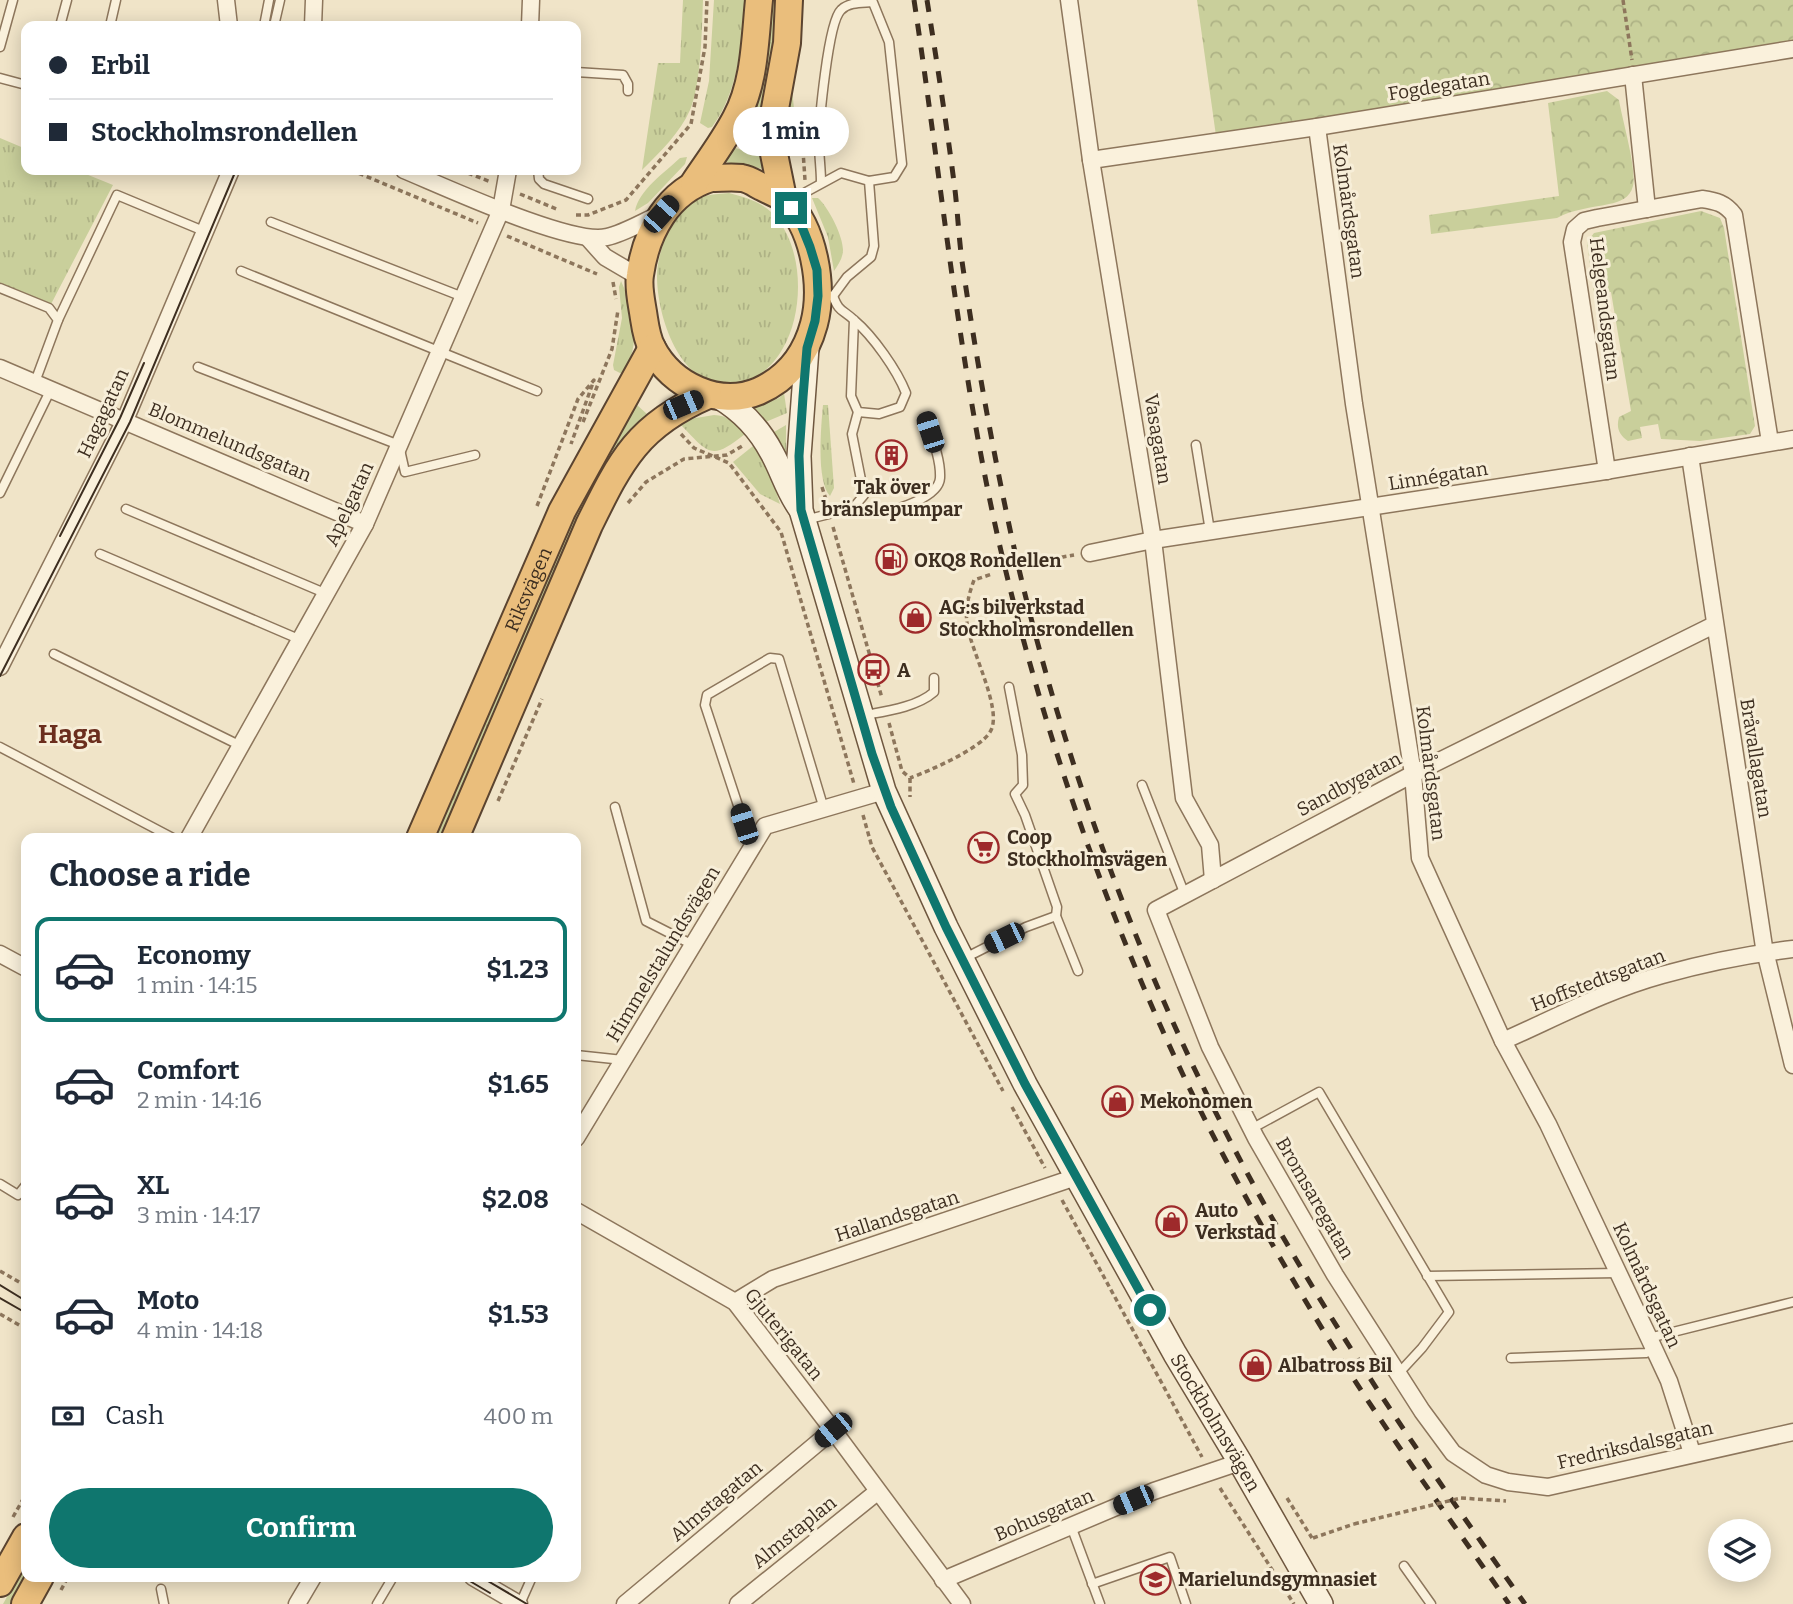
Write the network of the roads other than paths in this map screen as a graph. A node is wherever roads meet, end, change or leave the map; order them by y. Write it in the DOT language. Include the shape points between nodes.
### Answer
graph roads {
  1 [pos="13,0"];
  2 [pos="67,0"];
  3 [pos="116,0"];
  4 [pos="226,0"];
  5 [pos="270,0"];
  6 [pos="280,0"];
  7 [pos="314,0"];
  8 [pos="531,0"];
  9 [pos="759,0"];
  10 [pos="789,0"];
  11 [pos="1069,0"];
  12 [pos="872,1"];
  13 [pos="61,21"];
  14 [pos="111,21"];
  15 [pos="228,21"];
  16 [pos="265,21"];
  17 [pos="275,21"];
  18 [pos="313,21"];
  19 [pos="530,21"];
  20 [pos="0,47"];
  21 [pos="1793,49"];
  22 [pos="581,72"];
  23 [pos="1633,75"];
  24 [pos="0,78"];
  25 [pos="21,84"];
  26 [pos="628,91"];
  27 [pos="1317,127"];
  28 [pos="1091,160"];
  29 [pos="229,175"];
  30 [pos="416,175"];
  31 [pos="507,175"];
  32 [pos="539,175"];
  33 [pos="869,181"];
  34 [pos="821,182"];
  35 [pos="694,183"];
  36 [pos="588,199"];
  37 [pos="787,203"];
  38 [pos="1647,209"];
  39 [pos="501,210"];
  40 [pos="661,214"];
  41 [pos="271,222"];
  42 [pos="206,232"];
  43 [pos="588,239"];
  44 [pos="628,270"];
  45 [pos="241,271"];
  46 [pos="0,288"];
  47 [pos="825,296"];
  48 [pos="463,297"];
  49 [pos="58,320"];
  50 [pos="854,320"];
  51 [pos="652,348"];
  52 [pos="807,348"];
  53 [pos="440,350"];
  54 [pos="198,367"];
  55 [pos="0,368"];
  56 [pos="35,382"];
  57 [pos="51,389"];
  58 [pos="537,391"];
  59 [pos="714,396"];
  60 [pos="858,412"];
  61 [pos="925,418"];
  62 [pos="125,420"];
  63 [pos="1793,439"];
  64 [pos="1770,443"];
  65 [pos="399,445"];
  66 [pos="1196,445"];
  67 [pos="475,455"];
  68 [pos="1690,456"];
  69 [pos="1607,471"];
  70 [pos="0,493"];
  71 [pos="853,508"];
  72 [pos="1370,508"];
  73 [pos="126,509"];
  74 [pos="802,515"];
  75 [pos="365,523"];
  76 [pos="1210,531"];
  77 [pos="1153,540"];
  78 [pos="1090,553"];
  79 [pos="100,554"];
  80 [pos="327,594"];
  81 [pos="1714,625"];
  82 [pos="301,640"];
  83 [pos="54,654"];
  84 [pos="2,660"];
  85 [pos="934,678"];
  86 [pos="1009,688"];
  87 [pos="861,716"];
  88 [pos="239,745"];
  89 [pos="0,747"];
  90 [pos="1413,774"];
  91 [pos="1142,785"];
  92 [pos="884,791"];
  93 [pos="615,807"];
  94 [pos="824,809"];
  95 [pos="163,833"];
  96 [pos="192,833"];
  97 [pos="422,833"];
  98 [pos="456,833"];
  99 [pos="752,848"];
  100 [pos="1213,880"];
  101 [pos="1185,895"];
  102 [pos="1156,910"];
  103 [pos="1056,916"];
  104 [pos="693,945"];
  105 [pos="1793,949"];
  106 [pos="1766,952"];
  107 [pos="0,954"];
  108 [pos="962,959"];
  109 [pos="21,965"];
  110 [pos="1078,971"];
  111 [pos="1503,1041"];
  112 [pos="581,1056"];
  113 [pos="623,1060"];
  114 [pos="1793,1065"];
  115 [pos="1251,1129"];
  116 [pos="581,1130"];
  117 [pos="1076,1177"];
  118 [pos="0,1184"];
  119 [pos="21,1191"];
  120 [pos="581,1214"];
  121 [pos="1618,1273"];
  122 [pos="1427,1276"];
  123 [pos="735,1302"];
  124 [pos="1793,1302"];
  125 [pos="1652,1344"];
  126 [pos="1511,1357"];
  127 [pos="1398,1374"];
  128 [pos="833,1430"];
  129 [pos="1793,1432"];
  130 [pos="1692,1453"];
  131 [pos="1240,1462"];
  132 [pos="1486,1475"];
  133 [pos="877,1492"];
  134 [pos="1071,1526"];
  135 [pos="21,1546"];
  136 [pos="1404,1566"];
  137 [pos="943,1580"];
  138 [pos="37,1582"];
  139 [pos="310,1582"];
  140 [pos="390,1582"];
  141 [pos="482,1582"];
  142 [pos="530,1582"];
  143 [pos="0,1583"];
  144 [pos="1092,1584"];
  145 [pos="161,1589"];
  146 [pos="25,1604"];
  147 [pos="164,1604"];
  148 [pos="297,1604"];
  149 [pos="377,1604"];
  150 [pos="519,1604"];
  151 [pos="625,1604"];
  152 [pos="738,1604"];
  153 [pos="962,1604"];
  154 [pos="1100,1604"];
  155 [pos="1186,1604"];
  156 [pos="1321,1604"];
  157 [pos="1431,1604"];
  1 -- 20 [label="lane"];
  2 -- 13 [label="lane"];
  3 -- 14 [label="lane"];
  4 -- 15 [label="street"];
  5 -- 16 [label="lane"];
  6 -- 17 [label="lane"];
  7 -- 18 [label="street"];
  8 -- 19 [label="street"];
  9 -- 35 [label="highway" via="748,88 737,118"];
  10 -- 37 [label="highway" via="787,43 772,125 773,149"];
  11 -- 28 [label="street, Vasagatan"];
  12 -- 33 [label="lane" via="888,42 902,164 894,177"];
  12 -- 34 [label="lane" via="849,4 839,11 833,28 822,102"];
  21 -- 23 [label="street, Fogdegatan"];
  22 -- 26 [label="lane" via="623,75"];
  23 -- 27 [label="street, Fogdegatan"];
  23 -- 38 [label="street"];
  24 -- 25 [label="lane"];
  27 -- 28 [label="street, Fogdegatan"];
  27 -- 72 [label="street, Kolmårdsgatan"];
  28 -- 77 [label="street, Vasagatan"];
  29 -- 42 [label="street, Hagagatan"];
  30 -- 39 [label="street"];
  31 -- 39 [label="street, Apelgatan"];
  32 -- 36 [label="lane" via="544,184"];
  33 -- 34 [label="lane" via="841,173"];
  33 -- 47 [label="lane" via="871,257"];
  34 -- 37 [label="lane"];
  35 -- 37 [label="highway" via="744,178"];
  35 -- 40 [label="highway"];
  37 -- 47 [label="highway" via="798,217"];
  38 -- 64 [label="street, Helgeandsgatan" via="1702,199 1717,201 1734,215"];
  38 -- 69 [label="street, Helgeandsgatan" via="1584,221 1575,229 1572,242"];
  39 -- 43 [label="street"];
  39 -- 48 [label="street, Apelgatan"];
  40 -- 43 [label="street" via="607,237"];
  40 -- 44 [label="highway"];
  41 -- 48 [label="lane"];
  42 -- 49 [label="lane" via="117,195"];
  42 -- 62 [label="street, Hagagatan"];
  43 -- 44 [label="street" via="605,257"];
  44 -- 51 [label="highway"];
  45 -- 53 [label="lane"];
  46 -- 49 [label="lane" via="49,308"];
  47 -- 50 [label="lane"];
  47 -- 52 [label="highway"];
  48 -- 53 [label="street, Apelgatan"];
  49 -- 56 [label="lane"];
  50 -- 60 [label="lane" via="851,396"];
  50 -- 60 [label="lane" via="898,374 906,393 900,407 879,414"];
  51 -- 59 [label="highway" via="682,382"];
  51 -- 97 [label="highway, Riksvägen" via="562,511"];
  52 -- 59 [label="highway" via="771,386 746,397"];
  52 -- 74 [label="main road, Stockholmsvägen" via="799,456"];
  53 -- 58 [label="lane"];
  53 -- 65 [label="street, Apelgatan"];
  54 -- 65 [label="lane"];
  55 -- 56 [label="street, Blommelundsgatan"];
  56 -- 57 [label="street, Blommelundsgatan"];
  57 -- 62 [label="street, Blommelundsgatan"];
  57 -- 70 [label="lane"];
  59 -- 74 [label="main road, Stockholmsvägen" via="733,405 761,435"];
  59 -- 98 [label="highway, Riksvägen" via="683,405 648,430 612,478"];
  60 -- 71 [label="lane" via="852,434 864,495"];
  61 -- 71 [label="lane" via="934,446 938,486 925,498 879,513"];
  62 -- 75 [label="street, Blommelundsgatan"];
  62 -- 84 [label="street, Hagagatan"];
  63 -- 64 [label="street, Linnégatan"];
  64 -- 68 [label="street, Linnégatan"];
  65 -- 67 [label="lane" via="405,472"];
  65 -- 75 [label="street, Apelgatan"];
  66 -- 76 [label="lane"];
  68 -- 69 [label="street, Linnégatan"];
  68 -- 81 [label="street, Bråvallagatan"];
  69 -- 72 [label="street, Linnégatan"];
  71 -- 74 [label="lane"];
  72 -- 76 [label="street, Linnégatan"];
  72 -- 90 [label="street, Kolmårdsgatan"];
  73 -- 80 [label="lane"];
  74 -- 87 [label="main road, Stockholmsvägen"];
  75 -- 80 [label="street, Apelgatan"];
  76 -- 77 [label="street, Linnégatan"];
  77 -- 78 [label="street, Linnégatan"];
  77 -- 100 [label="street, Vasagatan" via="1184,798 1210,845"];
  79 -- 82 [label="lane"];
  80 -- 82 [label="street, Apelgatan"];
  81 -- 90 [label="street, Sandbygatan"];
  81 -- 106 [label="street, Bråvallagatan"];
  82 -- 88 [label="street, Apelgatan"];
  83 -- 88 [label="lane"];
  85 -- 87 [label="lane" via="934,692 927,698"];
  86 -- 103 [label="lane" via="1022,755 1023,785 1014,794 1057,907"];
  87 -- 92 [label="main road, Stockholmsvägen"];
  88 -- 96 [label="street, Apelgatan"];
  89 -- 95 [label="lane"];
  90 -- 100 [label="street, Sandbygatan"];
  90 -- 111 [label="street, Kolmårdsgatan" via="1420,858"];
  91 -- 101 [label="lane"];
  92 -- 94 [label="street, Himmelstalundsvägen"];
  92 -- 108 [label="main road, Stockholmsvägen"];
  93 -- 104 [label="lane" via="646,921"];
  94 -- 99 [label="street, Himmelstalundsvägen" via="765,826"];
  94 -- 99 [label="lane" via="779,659 769,658 707,695 705,705"];
  99 -- 104 [label="street, Himmelstalundsvägen"];
  100 -- 101 [label="street, Sandbygatan"];
  101 -- 102 [label="street, Sandbygatan"];
  102 -- 115 [label="street, Bromsaregatan" via="1210,1047"];
  103 -- 108 [label="lane"];
  103 -- 110 [label="lane"];
  104 -- 113 [label="street, Himmelstalundsvägen"];
  105 -- 106 [label="street, Hoffstedtsgatan"];
  106 -- 111 [label="street, Hoffstedtsgatan" via="1659,975"];
  106 -- 114 [label="street, Bråvallagatan"];
  107 -- 109 [label="street"];
  108 -- 117 [label="main road, Stockholmsvägen"];
  111 -- 121 [label="street, Kolmårdsgatan"];
  112 -- 113 [label="lane"];
  113 -- 116 [label="street, Himmelstalundsvägen"];
  115 -- 122 [label="lane" via="1319,1092"];
  115 -- 127 [label="street, Bromsaregatan"];
  117 -- 123 [label="street, Hallandsgatan" via="773,1279"];
  117 -- 131 [label="main road, Stockholmsvägen"];
  118 -- 119 [label="lane" via="18,1195"];
  120 -- 123 [label="street, Gjuterigatan"];
  121 -- 122 [label="lane"];
  121 -- 125 [label="street, Kolmårdsgatan"];
  122 -- 127 [label="lane" via="1449,1312"];
  123 -- 128 [label="street, Gjuterigatan"];
  124 -- 125 [label="lane"];
  125 -- 126 [label="lane" via="1646,1353"];
  125 -- 130 [label="street, Kolmårdsgatan"];
  127 -- 132 [label="street, Bromsaregatan" via="1453,1453"];
  128 -- 133 [label="street, Gjuterigatan"];
  128 -- 151 [label="street, Almstagatan"];
  129 -- 130 [label="street, Fredriksdalsgatan"];
  130 -- 132 [label="street, Fredriksdalsgatan" via="1548,1487"];
  131 -- 134 [label="street, Bohusgatan"];
  131 -- 156 [label="main road, Stockholmsvägen"];
  133 -- 137 [label="street, Gjuterigatan"];
  133 -- 152 [label="street, Almstaplan"];
  134 -- 137 [label="street, Bohusgatan"];
  134 -- 144 [label="lane"];
  135 -- 143 [label="highway"];
  136 -- 157 [label="lane"];
  137 -- 153 [label="street, Gjuterigatan"];
  138 -- 146 [label="highway"];
  139 -- 148 [label="street"];
  140 -- 149 [label="lane"];
  141 -- 150 [label="street"];
  142 -- 150 [label="lane"];
  144 -- 154 [label="lane"];
  144 -- 155 [label="lane" via="1170,1557"];
  145 -- 147 [label="lane"];
}
